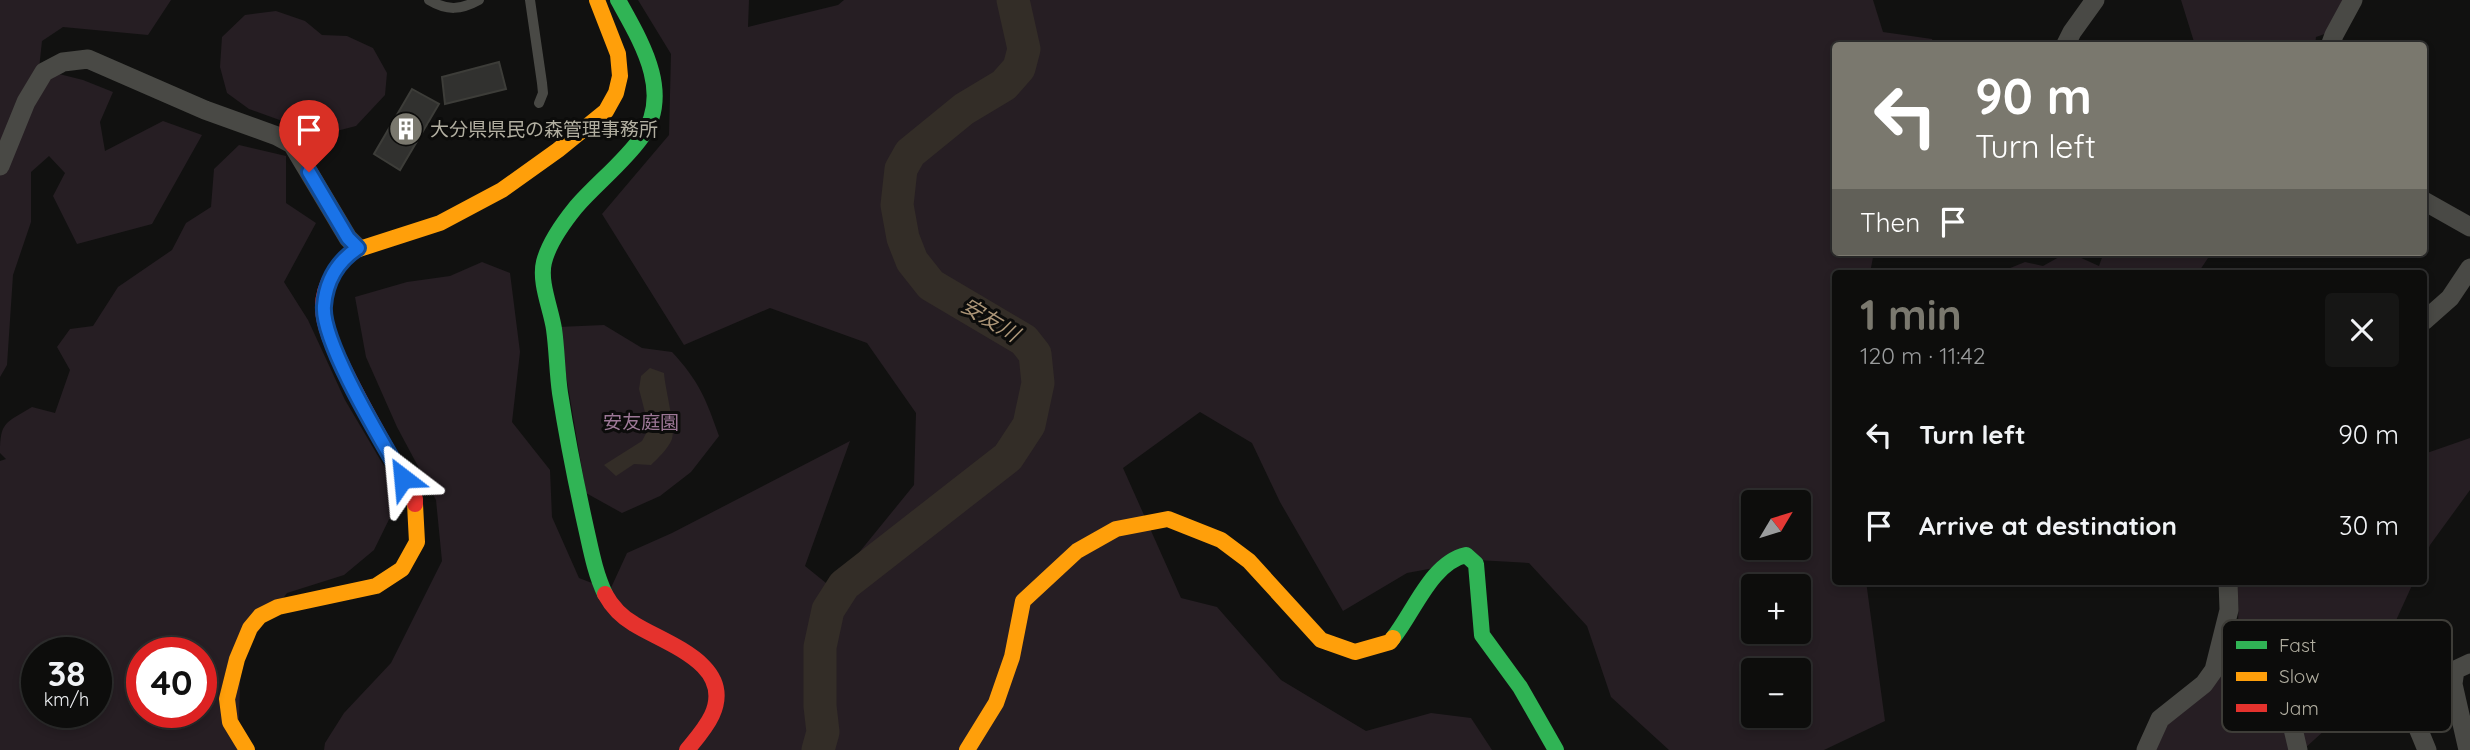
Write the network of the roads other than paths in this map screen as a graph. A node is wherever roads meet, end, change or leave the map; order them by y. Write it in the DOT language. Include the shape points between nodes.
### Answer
graph roads {
  1 [pos="429,0"];
  2 [pos="479,0"];
  3 [pos="530,0"];
  4 [pos="597,0"];
  5 [pos="618,0"];
  6 [pos="2095,0"];
  7 [pos="2353,0"];
  8 [pos="2067,42"];
  9 [pos="2331,42"];
  10 [pos="539,103"];
  11 [pos="0,166"];
  12 [pos="2427,203"];
  13 [pos="2470,228"];
  14 [pos="358,248"];
  15 [pos="2470,268"];
  16 [pos="2427,318"];
  17 [pos="2228,585"];
  18 [pos="2226,620"];
  19 [pos="2222,638"];
  20 [pos="2470,663"];
  21 [pos="2294,732"];
  22 [pos="2419,732"];
  23 [pos="247,750"];
  24 [pos="687,750"];
  25 [pos="967,750"];
  26 [pos="1556,750"];
  27 [pos="2146,750"];
  28 [pos="2298,750"];
  29 [pos="2427,750"];
  30 [pos="2468,750"];
  1 -- 2 [label="lane" via="452,10"];
  3 -- 10 [label="lane" via="543,93"];
  4 -- 14 [label="street" via="618,54 620,76 606,111 513,182 454,217"];
  5 -- 24 [label="street" via="650,62 655,106 652,121 565,220 543,264 559,389 595,568 608,599 626,621 694,655 716,687 716,713"];
  6 -- 8 [label="street"];
  7 -- 9 [label="street"];
  11 -- 14 [label="street" via="44,72 63,62 88,59 292,144"];
  12 -- 13 [label="street"];
  14 -- 23 [label="street" via="343,258 331,277 323,307 331,341 354,390 415,499 417,542 402,569 376,586 278,607 260,616 250,628 227,699 230,722"];
  15 -- 16 [label="street" via="2450,298"];
  17 -- 18 [label="street"];
  19 -- 27 [label="street" via="2214,670 2204,684 2160,719"];
  20 -- 30 [label="street" via="2455,670 2453,684"];
  21 -- 28 [label="street"];
  22 -- 29 [label="street"];
  25 -- 26 [label="street" via="996,703 1012,657 1023,601 1077,551 1116,529 1168,519 1221,540 1249,561 1321,640 1356,652 1390,642 1418,597 1452,558 1466,555 1476,564 1482,635 1520,687"];
}
